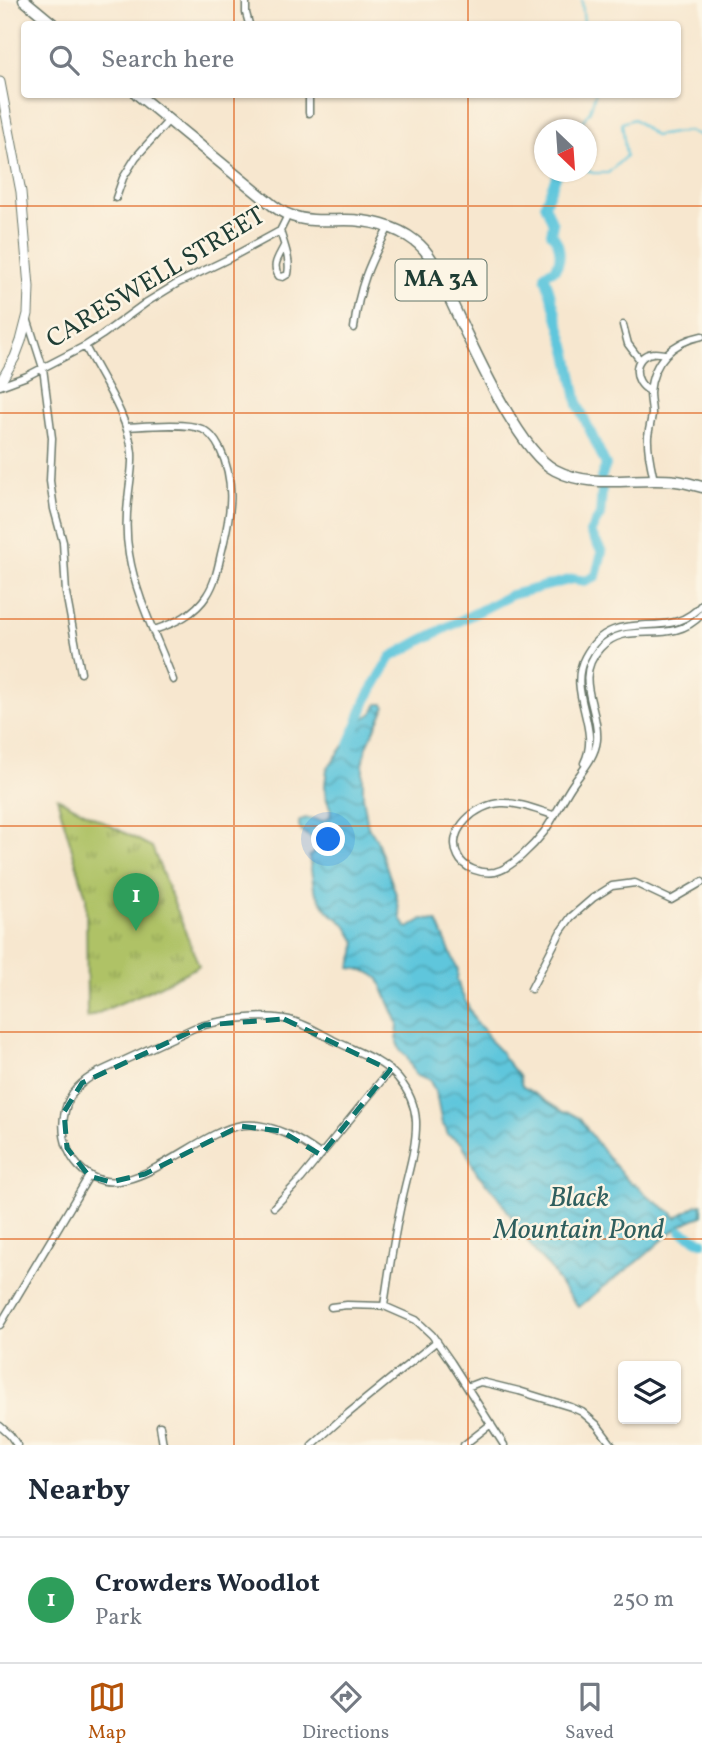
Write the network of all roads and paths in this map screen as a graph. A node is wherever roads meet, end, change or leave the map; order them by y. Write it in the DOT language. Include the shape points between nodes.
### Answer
graph roads {
  1 [pos="24,0"];
  2 [pos="246,0"];
  3 [pos="49,21"];
  4 [pos="248,21"];
  5 [pos="0,82"];
  6 [pos="142,98"];
  7 [pos="309,98"];
  8 [pos="309,113"];
  9 [pos="169,120"];
  10 [pos="116,198"];
  11 [pos="288,215"];
  12 [pos="389,228"];
  13 [pos="279,231"];
  14 [pos="284,246"];
  15 [pos="27,318"];
  16 [pos="624,325"];
  17 [pos="354,328"];
  18 [pos="702,336"];
  19 [pos="85,346"];
  20 [pos="665,354"];
  21 [pos="640,360"];
  22 [pos="43,368"];
  23 [pos="0,384"];
  24 [pos="650,391"];
  25 [pos="127,427"];
  26 [pos="654,480"];
  27 [pos="702,487"];
  28 [pos="702,604"];
  29 [pos="702,614"];
  30 [pos="683,624"];
  31 [pos="154,630"];
  32 [pos="81,673"];
  33 [pos="173,680"];
  34 [pos="553,815"];
  35 [pos="702,883"];
  36 [pos="531,989"];
  37 [pos="390,1070"];
  38 [pos="321,1155"];
  39 [pos="89,1176"];
  40 [pos="274,1207"];
  41 [pos="384,1306"];
  42 [pos="331,1307"];
  43 [pos="0,1325"];
  44 [pos="437,1341"];
  45 [pos="467,1387"];
  46 [pos="491,1424"];
  47 [pos="0,1426"];
  48 [pos="160,1426"];
  49 [pos="17,1445"];
  50 [pos="163,1445"];
  51 [pos="312,1445"];
  52 [pos="464,1445"];
  53 [pos="504,1445"];
  54 [pos="612,1445"];
  1 -- 3 [label="main road"];
  2 -- 4 [label="street"];
  5 -- 15 [label="main road" via="23,205"];
  6 -- 9 [label="main road, MA 3A"];
  7 -- 8 [label="street"];
  9 -- 10 [label="street" via="136,157"];
  9 -- 11 [label="main road, MA 3A"];
  11 -- 12 [label="main road, MA 3A"];
  11 -- 13 [label="street, CARESWELL STREET"];
  12 -- 17 [label="street" via="365,274"];
  12 -- 26 [label="main road, MA 3A" via="415,241 432,261 496,392 539,458 556,471 580,479"];
  13 -- 14 [label="street"];
  13 -- 19 [label="street, CARESWELL STREET" via="146,302"];
  15 -- 22 [label="street"];
  15 -- 23 [label="main road" via="15,357"];
  16 -- 21 [label="street" via="628,344"];
  18 -- 20 [label="street"];
  19 -- 22 [label="street, CARESWELL STREET"];
  19 -- 25 [label="street"];
  20 -- 21 [label="street" via="650,353"];
  20 -- 24 [label="street"];
  21 -- 24 [label="street" via="639,381"];
  22 -- 23 [label="street, CARESWELL STREET"];
  22 -- 32 [label="street" via="52,438 50,481"];
  24 -- 26 [label="street" via="648,444"];
  25 -- 31 [label="street" via="132,469 127,540 136,584"];
  25 -- 31 [label="street" via="203,430 223,455 231,486 228,530 207,595 187,615"];
  26 -- 27 [label="main road, MA 3A"];
  28 -- 30 [label="street"];
  29 -- 30 [label="street"];
  30 -- 34 [label="street" via="667,632 637,629 606,643 588,659 591,724 597,743"];
  31 -- 33 [label="street"];
  34 -- 34 [label="street" via="531,846 500,870 467,867 457,855 457,832 485,807 510,803"];
  35 -- 36 [label="street" via="671,900 635,883 612,886 571,916"];
  37 -- 38 [label="street"];
  37 -- 39 [label="street" via="284,1019 246,1018 194,1028 89,1077 70,1096 64,1138 69,1154"];
  37 -- 41 [label="street" via="410,1096 416,1122"];
  38 -- 39 [label="street" via="281,1131 240,1126 205,1139 134,1178 111,1182"];
  38 -- 40 [label="street"];
  39 -- 43 [label="street"];
  41 -- 42 [label="street"];
  41 -- 44 [label="street" via="416,1320"];
  44 -- 45 [label="street"];
  44 -- 51 [label="street"];
  45 -- 46 [label="street"];
  45 -- 54 [label="street" via="486,1383 571,1407 597,1425"];
  46 -- 52 [label="street"];
  46 -- 53 [label="street"];
  47 -- 49 [label="street"];
  48 -- 50 [label="street"];
}
